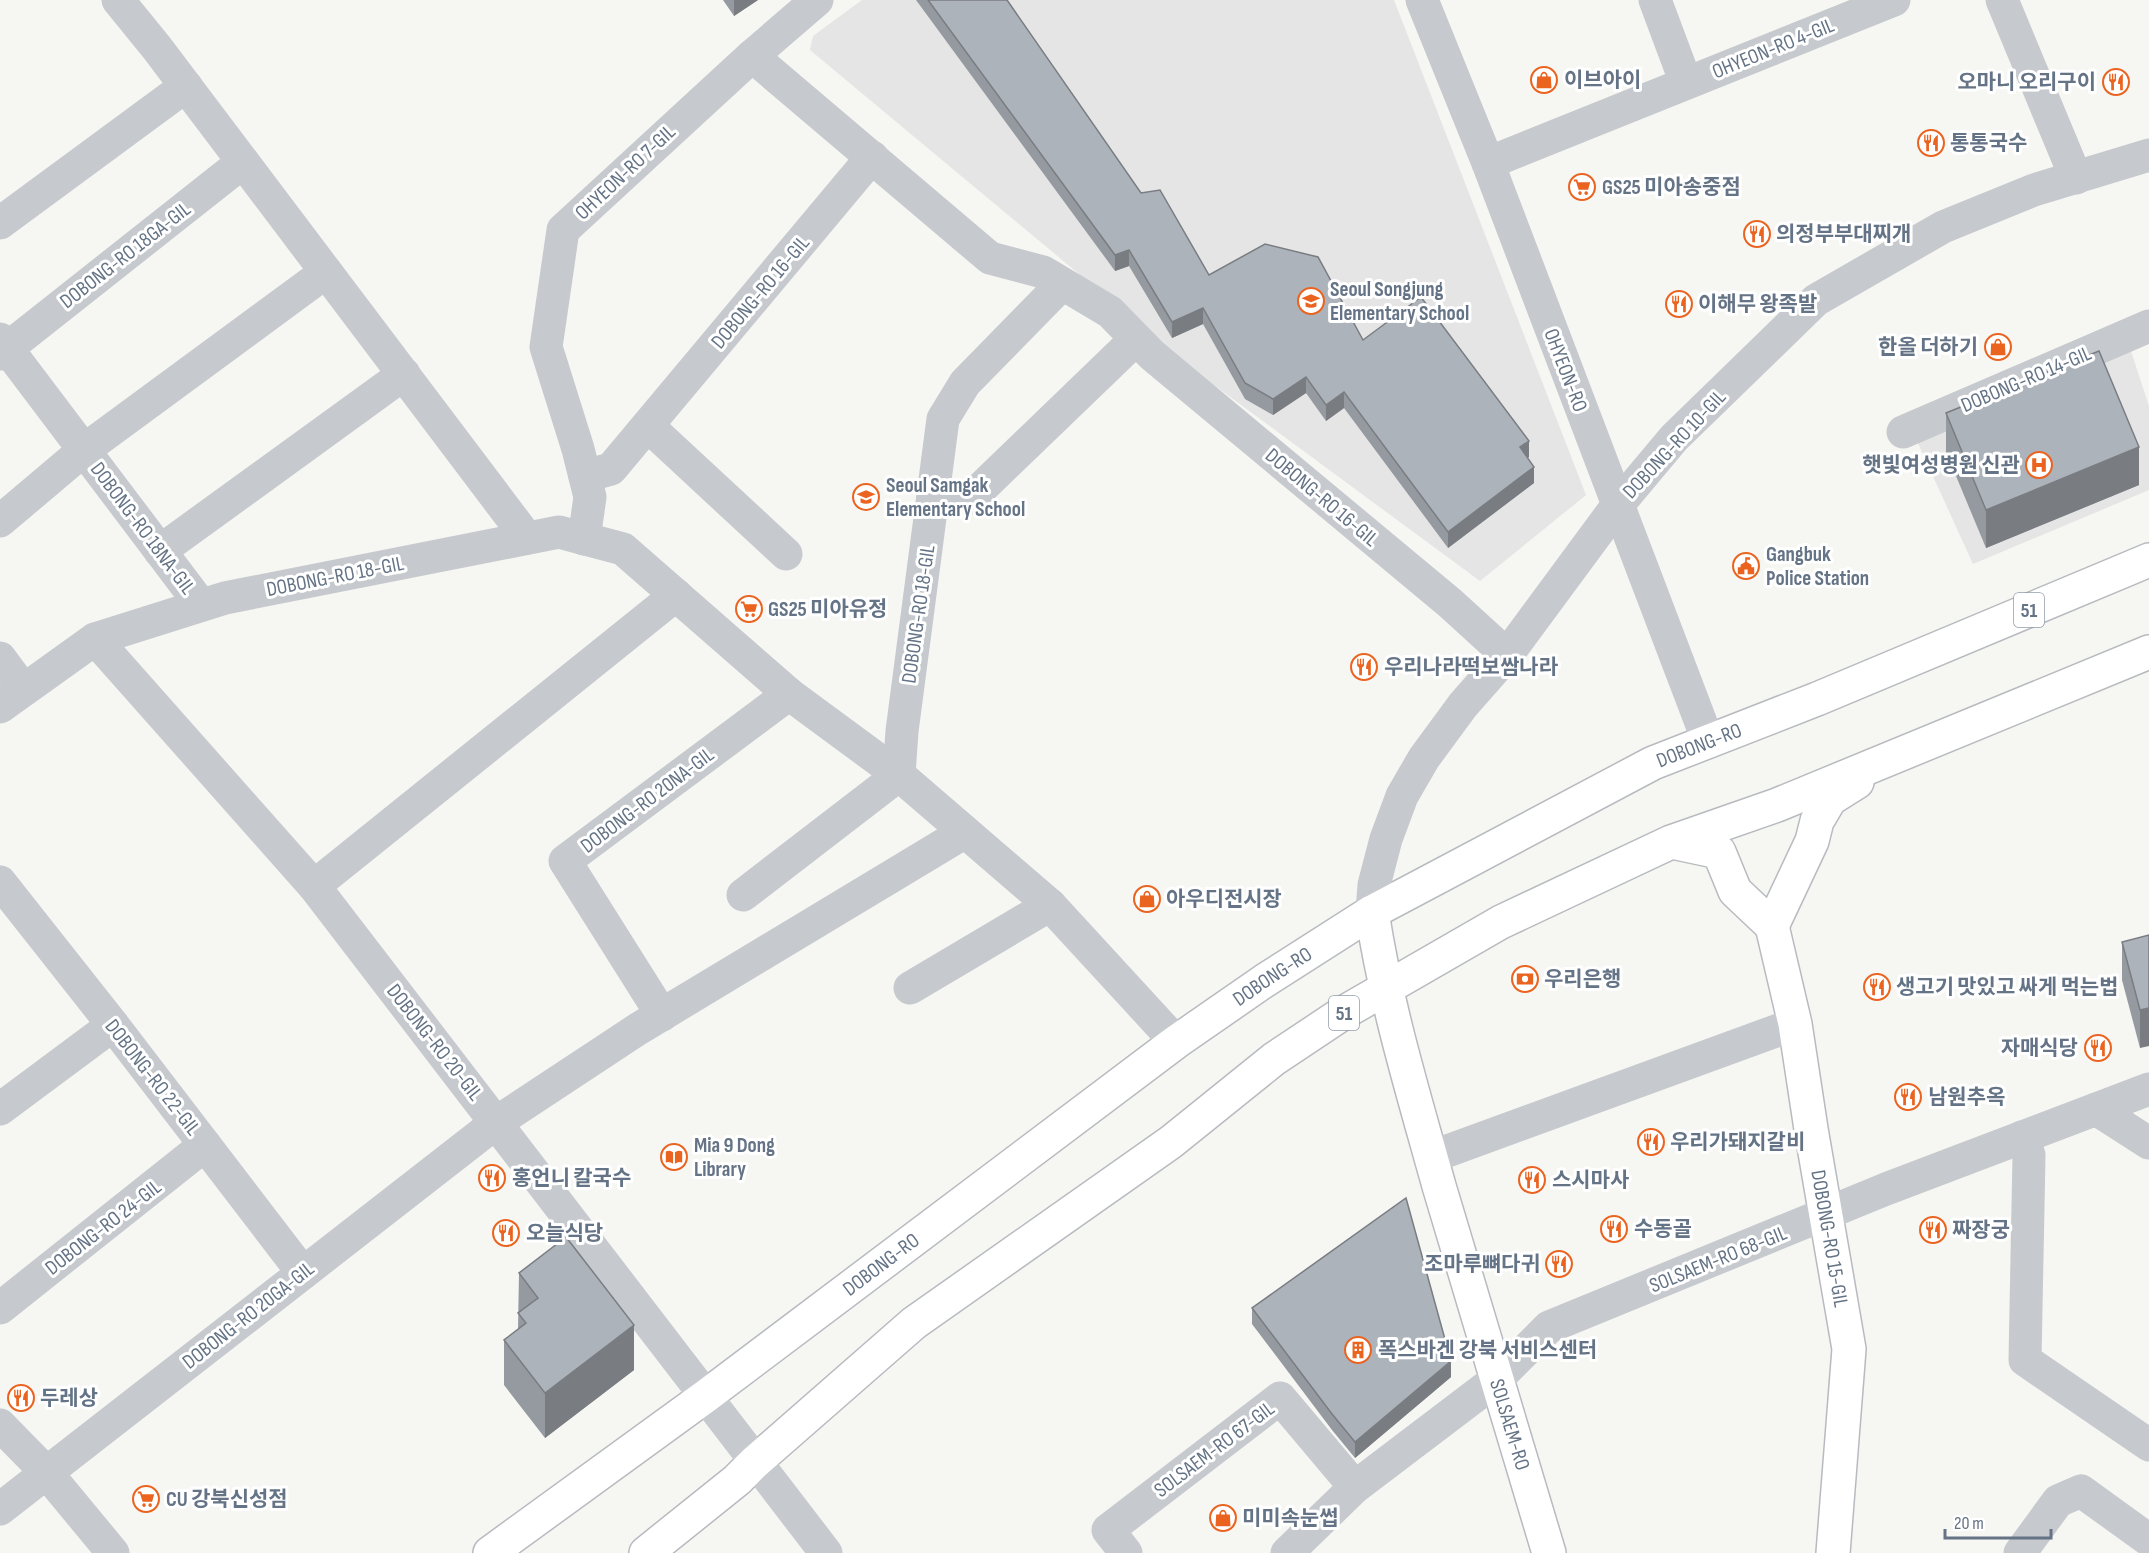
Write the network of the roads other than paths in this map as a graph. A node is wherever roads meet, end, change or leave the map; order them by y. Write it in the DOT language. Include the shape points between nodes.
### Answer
graph roads {
  1 [pos="118,0"];
  2 [pos="817,0"];
  3 [pos="1422,0"];
  4 [pos="1655,0"];
  5 [pos="1894,0"];
  6 [pos="2002,0"];
  7 [pos="752,56"];
  8 [pos="1686,83"];
  9 [pos="186,86"];
  10 [pos="2149,155"];
  11 [pos="872,157"];
  12 [pos="243,162"];
  13 [pos="1488,164"];
  14 [pos="2076,178"];
  15 [pos="0,223"];
  16 [pos="326,272"];
  17 [pos="1062,284"];
  18 [pos="2149,326"];
  19 [pos="1136,339"];
  20 [pos="2,347"];
  21 [pos="404,374"];
  22 [pos="648,426"];
  23 [pos="1903,432"];
  24 [pos="84,450"];
  25 [pos="585,476"];
  26 [pos="933,497"];
  27 [pos="1617,506"];
  28 [pos="0,521"];
  29 [pos="527,538"];
  30 [pos="584,539"];
  31 [pos="160,551"];
  32 [pos="786,554"];
  33 [pos="2149,560"];
  34 [pos="676,595"];
  35 [pos="201,605"];
  36 [pos="95,639"];
  37 [pos="2149,652"];
  38 [pos="1508,655"];
  39 [pos="0,658"];
  40 [pos="789,694"];
  41 [pos="12,698"];
  42 [pos="1708,741"];
  43 [pos="1899,755"];
  44 [pos="899,775"];
  45 [pos="965,832"];
  46 [pos="1671,842"];
  47 [pos="314,886"];
  48 [pos="743,895"];
  49 [pos="6,904"];
  50 [pos="1050,905"];
  51 [pos="1372,912"];
  52 [pos="1772,926"];
  53 [pos="910,988"];
  54 [pos="1387,988"];
  55 [pos="662,1015"];
  56 [pos="1795,1024"];
  57 [pos="113,1025"];
  58 [pos="1176,1042"];
  59 [pos="2149,1089"];
  60 [pos="0,1109"];
  61 [pos="2096,1109"];
  62 [pos="497,1122"];
  63 [pos="2022,1137"];
  64 [pos="2149,1143"];
  65 [pos="205,1145"];
  66 [pos="1431,1157"];
  67 [pos="1826,1215"];
  68 [pos="303,1273"];
  69 [pos="0,1308"];
  70 [pos="1496,1380"];
  71 [pos="706,1396"];
  72 [pos="0,1425"];
  73 [pos="2149,1445"];
  74 [pos="755,1462"];
  75 [pos="46,1472"];
  76 [pos="1355,1487"];
  77 [pos="0,1509"];
  78 [pos="2149,1540"];
  79 [pos="112,1553"];
  80 [pos="490,1553"];
  81 [pos="646,1553"];
  82 [pos="826,1553"];
  83 [pos="1126,1553"];
  84 [pos="1287,1553"];
  85 [pos="1549,1553"];
  86 [pos="1833,1553"];
  87 [pos="2020,1553"];
  1 -- 9 [label="street"];
  2 -- 7 [label="street, OHYEON-RO 7-GIL"];
  3 -- 13 [label="street, OHYEON-RO"];
  4 -- 8 [label="street, OHYEON-RO 4-GIL"];
  5 -- 8 [label="street, OHYEON-RO 4-GIL"];
  6 -- 14 [label="street"];
  7 -- 11 [label="street, DOBONG-RO 16-GIL"];
  7 -- 25 [label="street, OHYEON-RO 7-GIL" via="563,230 546,346"];
  8 -- 13 [label="street, OHYEON-RO 4-GIL"];
  9 -- 12 [label="street"];
  9 -- 15 [label="street"];
  10 -- 14 [label="street, DOBONG-RO 10-GIL"];
  11 -- 17 [label="street, DOBONG-RO 16-GIL" via="990,258 1043,273"];
  11 -- 22 [label="street, DOBONG-RO 16-GIL"];
  12 -- 16 [label="street"];
  12 -- 20 [label="street, DOBONG-RO 18GA-GIL"];
  13 -- 27 [label="street, OHYEON-RO"];
  14 -- 27 [label="street, DOBONG-RO 10-GIL" via="2034,190 1943,227 1815,300 1674,438"];
  16 -- 21 [label="street"];
  16 -- 24 [label="street"];
  17 -- 19 [label="street, DOBONG-RO 16-GIL" via="1110,312"];
  17 -- 26 [label="street, DOBONG-RO 18-GIL" via="965,383 943,419"];
  18 -- 23 [label="street, DOBONG-RO 14-GIL"];
  19 -- 26 [label="street" via="971,498"];
  19 -- 38 [label="street, DOBONG-RO 16-GIL"];
  20 -- 24 [label="street, DOBONG-RO 18NA-GIL"];
  21 -- 29 [label="street"];
  21 -- 31 [label="street"];
  22 -- 25 [label="street, DOBONG-RO 16-GIL" via="611,469"];
  22 -- 32 [label="street"];
  24 -- 28 [label="street, DOBONG-RO 18NA-GIL"];
  24 -- 31 [label="street, DOBONG-RO 18NA-GIL"];
  25 -- 30 [label="street, OHYEON-RO 7-GIL" via="590,497"];
  26 -- 44 [label="street, DOBONG-RO 18-GIL"];
  27 -- 38 [label="street, DOBONG-RO 10-GIL"];
  27 -- 42 [label="street, OHYEON-RO"];
  29 -- 30 [label="street, DOBONG-RO 18-GIL" via="559,532"];
  29 -- 35 [label="street, DOBONG-RO 18-GIL"];
  30 -- 34 [label="street, DOBONG-RO 18-GIL" via="623,549"];
  31 -- 35 [label="street, DOBONG-RO 18NA-GIL"];
  33 -- 42 [label="main road, DOBONG-RO / 51"];
  34 -- 40 [label="street, DOBONG-RO 18-GIL"];
  34 -- 47 [label="street"];
  35 -- 36 [label="street, DOBONG-RO 18-GIL"];
  36 -- 41 [label="street, DOBONG-RO 18-GIL"];
  36 -- 47 [label="street, DOBONG-RO 20-GIL"];
  37 -- 43 [label="main road, 51"];
  38 -- 51 [label="street, DOBONG-RO 10-GIL" via="1463,705 1402,796 1374,885"];
  39 -- 41 [label="street"];
  40 -- 44 [label="street, DOBONG-RO 18-GIL"];
  40 -- 55 [label="street, DOBONG-RO 20NA-GIL" via="565,861"];
  42 -- 51 [label="main road, DOBONG-RO / 51" via="1653,763"];
  43 -- 46 [label="main road, 51" via="1777,805"];
  43 -- 52 [label="main road" via="1830,799"];
  44 -- 45 [label="street, DOBONG-RO 18-GIL"];
  44 -- 48 [label="street"];
  45 -- 50 [label="street, DOBONG-RO 18-GIL"];
  45 -- 55 [label="street"];
  46 -- 52 [label="main road" via="1719,852 1735,891"];
  46 -- 54 [label="main road, 51" via="1501,922"];
  47 -- 62 [label="street, DOBONG-RO 20-GIL"];
  49 -- 57 [label="street, DOBONG-RO 22-GIL"];
  50 -- 53 [label="street"];
  50 -- 58 [label="street, DOBONG-RO 18-GIL"];
  51 -- 54 [label="main road, SOLSAEM-RO"];
  51 -- 58 [label="main road, DOBONG-RO / 51"];
  52 -- 56 [label="main road, DOBONG-RO 15-GIL"];
  54 -- 66 [label="main road, SOLSAEM-RO"];
  54 -- 74 [label="main road, 51" via="1289,1048 1171,1142 914,1323"];
  55 -- 62 [label="street"];
  56 -- 66 [label="street"];
  56 -- 67 [label="main road, DOBONG-RO 15-GIL"];
  57 -- 60 [label="street"];
  57 -- 65 [label="street, DOBONG-RO 22-GIL"];
  58 -- 71 [label="main road, DOBONG-RO / 51"];
  59 -- 61 [label="street, SOLSAEM-RO 68-GIL"];
  61 -- 63 [label="street, SOLSAEM-RO 68-GIL"];
  61 -- 64 [label="street"];
  62 -- 68 [label="street, DOBONG-RO 20GA-GIL"];
  62 -- 71 [label="street, DOBONG-RO 20-GIL"];
  63 -- 67 [label="street, SOLSAEM-RO 68-GIL"];
  63 -- 73 [label="street" via="2030,1155 2025,1360"];
  65 -- 68 [label="street, DOBONG-RO 22-GIL"];
  65 -- 69 [label="street, DOBONG-RO 24-GIL"];
  66 -- 70 [label="main road, SOLSAEM-RO"];
  67 -- 70 [label="street, SOLSAEM-RO 68-GIL" via="1549,1328"];
  67 -- 86 [label="main road, DOBONG-RO 15-GIL" via="1849,1349"];
  68 -- 75 [label="street, DOBONG-RO 20GA-GIL"];
  70 -- 76 [label="street"];
  70 -- 85 [label="main road, SOLSAEM-RO"];
  71 -- 74 [label="street, DOBONG-RO 20-GIL"];
  71 -- 80 [label="main road, DOBONG-RO / 51"];
  72 -- 75 [label="street"];
  74 -- 81 [label="main road, 51"];
  74 -- 82 [label="street, DOBONG-RO 20-GIL"];
  75 -- 77 [label="street, DOBONG-RO 20GA-GIL"];
  75 -- 79 [label="street"];
  76 -- 83 [label="street, SOLSAEM-RO 67-GIL" via="1280,1398 1108,1530"];
  76 -- 84 [label="street"];
  78 -- 87 [label="street" via="2081,1491 2058,1501"];
}
